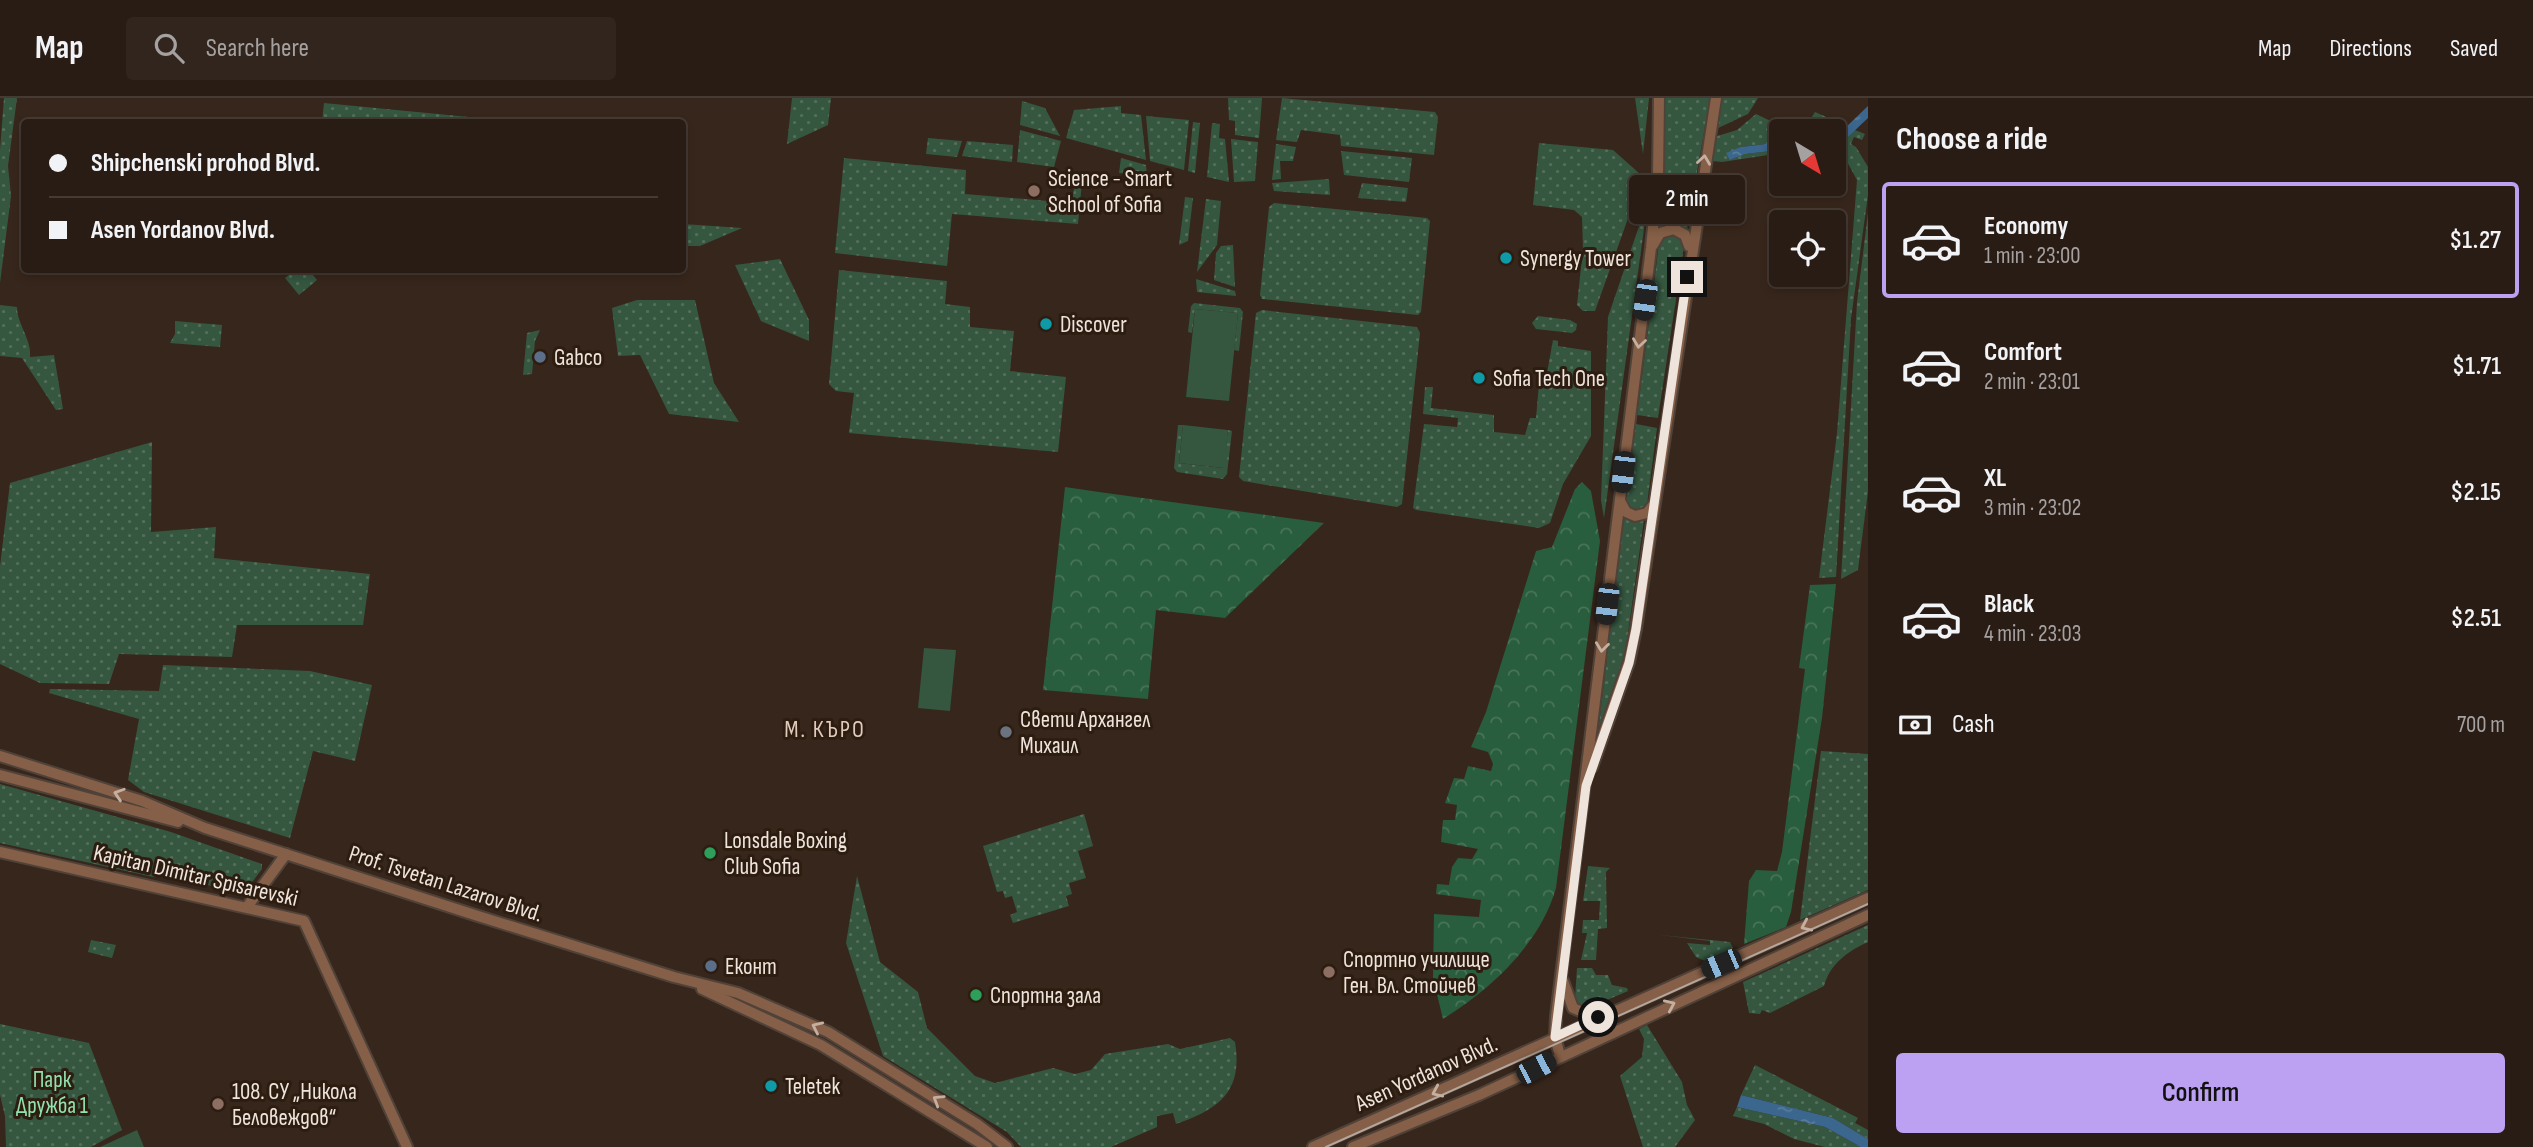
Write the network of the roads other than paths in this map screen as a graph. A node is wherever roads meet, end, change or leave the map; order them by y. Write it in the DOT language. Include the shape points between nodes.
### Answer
graph roads {
  1 [pos="1658,98"];
  2 [pos="1716,98"];
  3 [pos="1651,248"];
  4 [pos="1690,252"];
  5 [pos="1619,498"];
  6 [pos="1655,502"];
  7 [pos="0,756"];
  8 [pos="0,775"];
  9 [pos="1586,786"];
  10 [pos="205,828"];
  11 [pos="0,852"];
  12 [pos="286,854"];
  13 [pos="1868,898"];
  14 [pos="247,907"];
  15 [pos="1868,915"];
  16 [pos="1561,975"];
  17 [pos="674,977"];
  18 [pos="1616,1009"];
  19 [pos="1555,1037"];
  20 [pos="1560,1056"];
  21 [pos="407,1147"];
  22 [pos="987,1147"];
  23 [pos="1007,1147"];
  24 [pos="1313,1147"];
  25 [pos="1353,1147"];
  1 -- 3 [label="main road" via="1658,178"];
  4 -- 2 [label="main road, one-way"];
  3 -- 4 [label="main road" via="1660,233 1674,229 1685,235"];
  3 -- 5 [label="main road, one-way"];
  4 -- 6 [label="main road"];
  5 -- 6 [label="main road" via="1626,512 1635,516 1647,513"];
  5 -- 9 [label="main road, one-way"];
  6 -- 9 [label="main road" via="1629,663"];
  10 -- 7 [label="main road, Prof. Tsvetan Lazarov Blvd., one-way" via="142,801"];
  8 -- 10 [label="main road, Prof. Tsvetan Lazarov Blvd."];
  9 -- 16 [label="main road"];
  10 -- 12 [label="main road, Prof. Tsvetan Lazarov Blvd."];
  11 -- 14 [label="main road, Kapitan Dimitar Spisarevski"];
  12 -- 14 [label="main road"];
  12 -- 17 [label="main road, Prof. Tsvetan Lazarov Blvd."];
  13 -- 18 [label="main road, Asen Yordanov Blvd., one-way"];
  14 -- 21 [label="main road, Kapitan Dimitar Spisarevski" via="297,917 310,929"];
  20 -- 15 [label="main road, Asen Yordanov Blvd., one-way"];
  16 -- 18 [label="main road" via="1569,1002 1577,1011 1590,1014"];
  16 -- 19 [label="main road"];
  17 -- 22 [label="main road, Prof. Tsvetan Lazarov Blvd." via="821,1045"];
  23 -- 17 [label="main road, Prof. Tsvetan Lazarov Blvd., one-way" via="828,1032 738,993"];
  18 -- 19 [label="main road, Asen Yordanov Blvd."];
  19 -- 20 [label="main road"];
  19 -- 24 [label="main road, Asen Yordanov Blvd., one-way"];
  20 -- 25 [label="main road, Asen Yordanov Blvd."];
}
